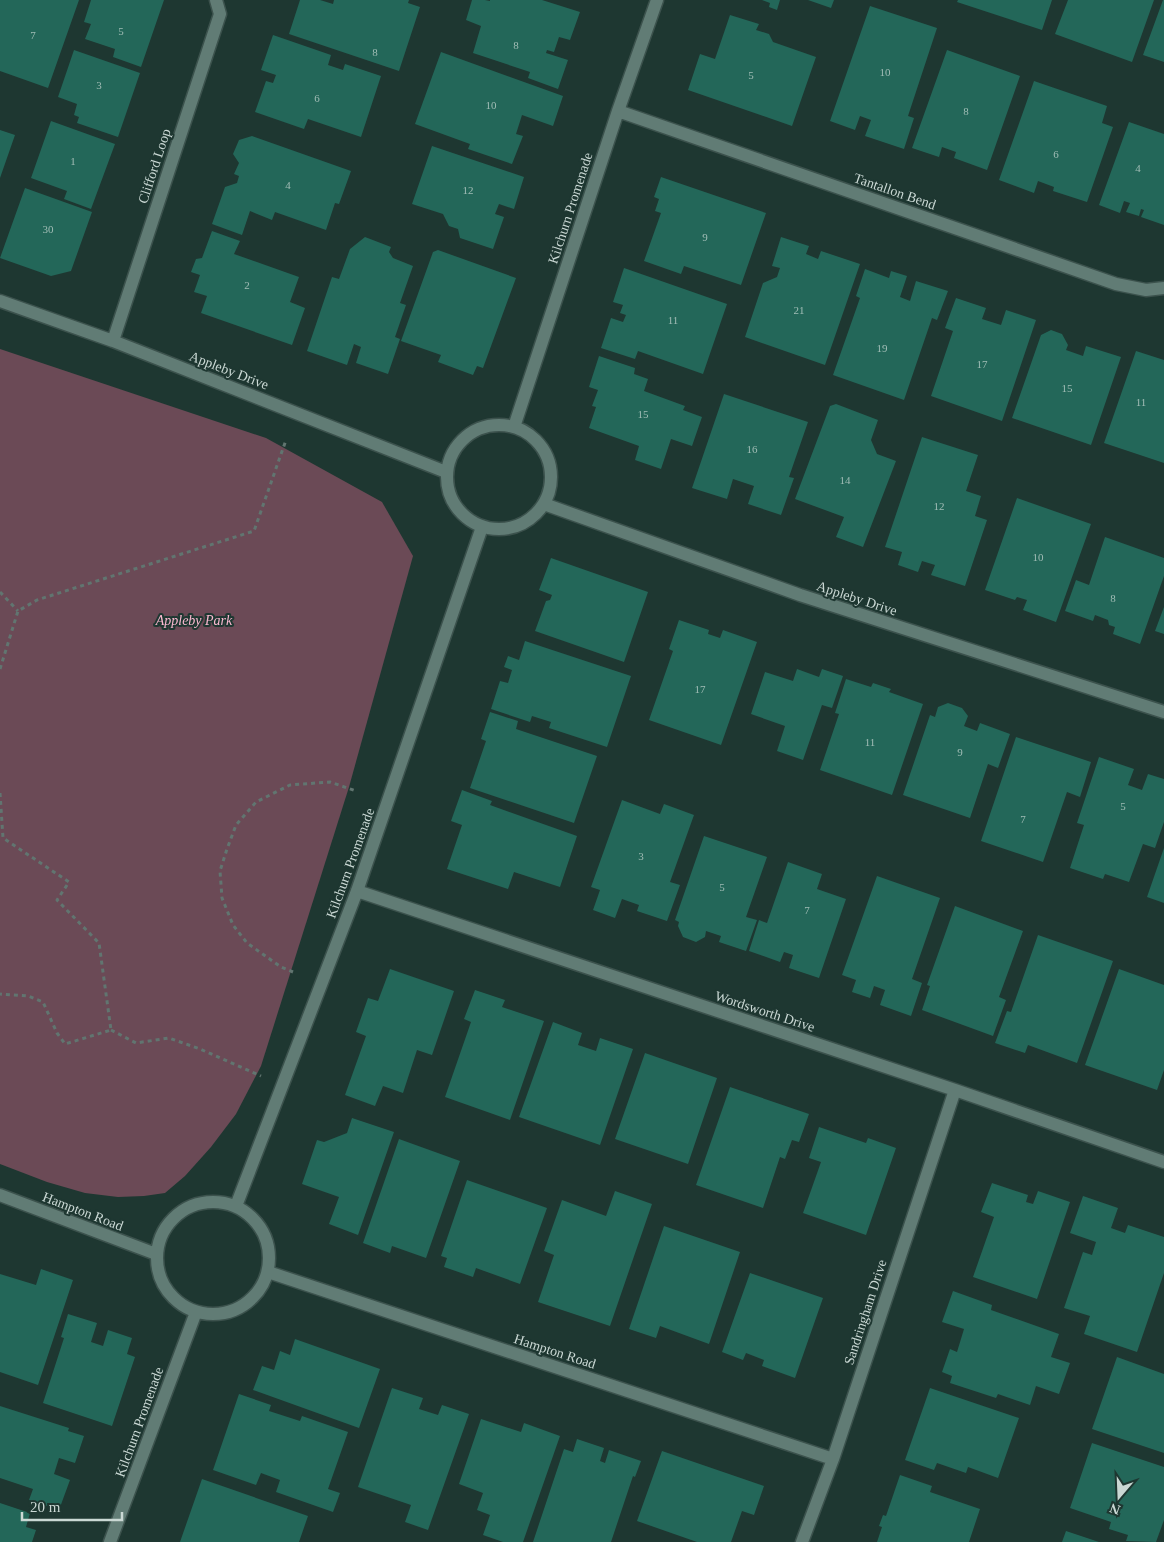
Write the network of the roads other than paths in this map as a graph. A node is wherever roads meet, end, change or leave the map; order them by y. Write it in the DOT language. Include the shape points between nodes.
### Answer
graph roads {
  1 [pos="216,0"];
  2 [pos="657,0"];
  3 [pos="618,111"];
  4 [pos="1164,288"];
  5 [pos="0,301"];
  6 [pos="113,341"];
  7 [pos="514,427"];
  8 [pos="446,472"];
  9 [pos="544,504"];
  10 [pos="482,527"];
  11 [pos="1164,712"];
  12 [pos="357,891"];
  13 [pos="955,1090"];
  14 [pos="1164,1162"];
  15 [pos="0,1195"];
  16 [pos="236,1206"];
  17 [pos="156,1254"];
  18 [pos="268,1272"];
  19 [pos="196,1312"];
  20 [pos="832,1459"];
  21 [pos="110,1542"];
  22 [pos="802,1542"];
  1 -- 6 [label="street, Clifford Loop" via="220,14"];
  2 -- 3 [label="street, Kilchurn Promenade"];
  3 -- 4 [label="street, Tantallon Bend" via="1116,284 1146,290"];
  3 -- 7 [label="street, Kilchurn Promenade"];
  5 -- 6 [label="street, Appleby Drive"];
  6 -- 8 [label="street, Appleby Drive"];
  7 -- 8 [label="street" via="496,425 478,429 462,440 451,454"];
  7 -- 9 [label="street" via="531,436 544,449 550,467 551,486"];
  8 -- 10 [label="street" via="454,506 467,519"];
  9 -- 10 [label="street" via="533,518 518,527 500,530"];
  9 -- 11 [label="street, Appleby Drive" via="800,595"];
  10 -- 12 [label="street, Kilchurn Promenade"];
  12 -- 13 [label="street, Wordsworth Drive"];
  12 -- 16 [label="street, Kilchurn Promenade"];
  13 -- 14 [label="street, Wordsworth Drive"];
  13 -- 20 [label="street, Sandringham Drive"];
  15 -- 17 [label="street, Hampton Road"];
  16 -- 17 [label="street" via="203,1201 183,1209 168,1222"];
  16 -- 18 [label="street" via="254,1218 265,1236 270,1256"];
  17 -- 19 [label="street" via="158,1273 166,1290 179,1303"];
  18 -- 19 [label="street" via="260,1290 230,1312"];
  18 -- 20 [label="street, Hampton Road"];
  19 -- 21 [label="street, Kilchurn Promenade"];
  20 -- 22 [label="street, Sandringham Drive"];
}
